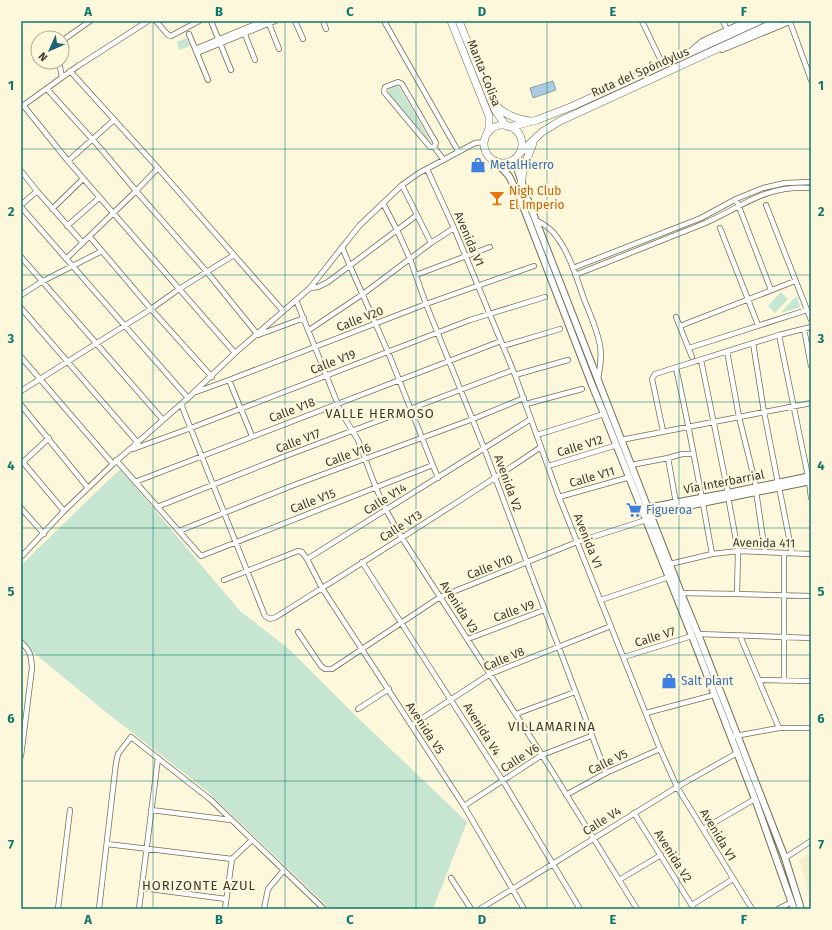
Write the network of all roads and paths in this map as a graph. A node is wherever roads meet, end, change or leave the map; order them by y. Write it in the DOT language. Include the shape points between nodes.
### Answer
graph roads {
  1 [pos="90,21"];
  2 [pos="148,21"];
  3 [pos="156,21"];
  4 [pos="199,21"];
  5 [pos="211,21"];
  6 [pos="263,21"];
  7 [pos="275,21"];
  8 [pos="295,21"];
  9 [pos="323,21"];
  10 [pos="384,21"];
  11 [pos="451,21"];
  12 [pos="459,21"];
  13 [pos="642,21"];
  14 [pos="723,21"];
  15 [pos="746,21"];
  16 [pos="759,21"];
  17 [pos="778,21"];
  18 [pos="268,22"];
  19 [pos="791,22"];
  20 [pos="326,29"];
  21 [pos="727,30"];
  22 [pos="244,32"];
  23 [pos="189,34"];
  24 [pos="70,35"];
  25 [pos="303,39"];
  26 [pos="220,41"];
  27 [pos="279,50"];
  28 [pos="196,51"];
  29 [pos="688,54"];
  30 [pos="255,60"];
  31 [pos="691,61"];
  32 [pos="663,65"];
  33 [pos="61,70"];
  34 [pos="231,70"];
  35 [pos="70,71"];
  36 [pos="62,77"];
  37 [pos="208,80"];
  38 [pos="811,80"];
  39 [pos="47,89"];
  40 [pos="619,89"];
  41 [pos="491,102"];
  42 [pos="22,106"];
  43 [pos="114,120"];
  44 [pos="532,122"];
  45 [pos="508,126"];
  46 [pos="487,134"];
  47 [pos="92,139"];
  48 [pos="535,139"];
  49 [pos="484,142"];
  50 [pos="434,147"];
  51 [pos="458,152"];
  52 [pos="517,156"];
  53 [pos="443,159"];
  54 [pos="68,161"];
  55 [pos="495,161"];
  56 [pos="158,168"];
  57 [pos="427,169"];
  58 [pos="21,171"];
  59 [pos="83,179"];
  60 [pos="811,182"];
  61 [pos="521,183"];
  62 [pos="402,185"];
  63 [pos="811,188"];
  64 [pos="37,191"];
  65 [pos="136,192"];
  66 [pos="99,198"];
  67 [pos="736,199"];
  68 [pos="383,203"];
  69 [pos="766,205"];
  70 [pos="21,206"];
  71 [pos="738,206"];
  72 [pos="52,208"];
  73 [pos="113,214"];
  74 [pos="417,215"];
  75 [pos="535,220"];
  76 [pos="68,226"];
  77 [pos="454,228"];
  78 [pos="720,228"];
  79 [pos="397,230"];
  80 [pos="90,237"];
  81 [pos="83,243"];
  82 [pos="431,243"];
  83 [pos="342,247"];
  84 [pos="490,247"];
  85 [pos="102,250"];
  86 [pos="234,255"];
  87 [pos="465,256"];
  88 [pos="21,257"];
  89 [pos="66,259"];
  90 [pos="410,260"];
  91 [pos="72,266"];
  92 [pos="350,266"];
  93 [pos="534,266"];
  94 [pos="573,268"];
  95 [pos="207,272"];
  96 [pos="575,275"];
  97 [pos="416,276"];
  98 [pos="796,281"];
  99 [pos="42,282"];
  100 [pos="477,285"];
  101 [pos="310,288"];
  102 [pos="179,289"];
  103 [pos="771,290"];
  104 [pos="363,294"];
  105 [pos="21,295"];
  106 [pos="545,298"];
  107 [pos="748,299"];
  108 [pos="296,300"];
  109 [pos="426,304"];
  110 [pos="21,308"];
  111 [pos="151,310"];
  112 [pos="807,310"];
  113 [pos="283,311"];
  114 [pos="490,314"];
  115 [pos="676,317"];
  116 [pos="304,318"];
  117 [pos="810,320"];
  118 [pos="376,323"];
  119 [pos="758,325"];
  120 [pos="124,326"];
  121 [pos="680,326"];
  122 [pos="811,327"];
  123 [pos="560,329"];
  124 [pos="804,329"];
  125 [pos="309,330"];
  126 [pos="438,332"];
  127 [pos="258,335"];
  128 [pos="779,335"];
  129 [pos="754,343"];
  130 [pos="96,344"];
  131 [pos="502,344"];
  132 [pos="316,347"];
  133 [pos="689,348"];
  134 [pos="727,351"];
  135 [pos="388,352"];
  136 [pos="236,353"];
  137 [pos="21,357"];
  138 [pos="692,357"];
  139 [pos="568,360"];
  140 [pos="701,360"];
  141 [pos="450,361"];
  142 [pos="68,362"];
  143 [pos="811,366"];
  144 [pos="676,368"];
  145 [pos="514,372"];
  146 [pos="326,376"];
  147 [pos="212,377"];
  148 [pos="41,379"];
  149 [pos="229,380"];
  150 [pos="399,380"];
  151 [pos="598,381"];
  152 [pos="582,389"];
  153 [pos="461,390"];
  154 [pos="21,391"];
  155 [pos="194,393"];
  156 [pos="188,398"];
  157 [pos="524,398"];
  158 [pos="811,403"];
  159 [pos="181,404"];
  160 [pos="337,404"];
  161 [pos="526,404"];
  162 [pos="21,405"];
  163 [pos="793,407"];
  164 [pos="241,408"];
  165 [pos="410,409"];
  166 [pos="764,412"];
  167 [pos="604,414"];
  168 [pos="739,417"];
  169 [pos="473,419"];
  170 [pos="531,419"];
  171 [pos="163,420"];
  172 [pos="714,422"];
  173 [pos="689,427"];
  174 [pos="191,428"];
  175 [pos="352,432"];
  176 [pos="663,432"];
  177 [pos="537,435"];
  178 [pos="252,436"];
  179 [pos="49,438"];
  180 [pos="422,438"];
  181 [pos="138,443"];
  182 [pos="619,443"];
  183 [pos="541,447"];
  184 [pos="484,448"];
  185 [pos="129,450"];
  186 [pos="693,454"];
  187 [pos="202,456"];
  188 [pos="668,458"];
  189 [pos="365,459"];
  190 [pos="22,462"];
  191 [pos="115,462"];
  192 [pos="631,464"];
  193 [pos="433,466"];
  194 [pos="548,466"];
  195 [pos="630,477"];
  196 [pos="438,478"];
  197 [pos="496,478"];
  198 [pos="810,479"];
  199 [pos="135,482"];
  200 [pos="213,485"];
  201 [pos="779,485"];
  202 [pos="88,488"];
  203 [pos="376,488"];
  204 [pos="756,489"];
  205 [pos="728,493"];
  206 [pos="560,497"];
  207 [pos="811,498"];
  208 [pos="702,500"];
  209 [pos="729,502"];
  210 [pos="676,503"];
  211 [pos="158,507"];
  212 [pos="21,508"];
  213 [pos="386,510"];
  214 [pos="64,511"];
  215 [pos="646,513"];
  216 [pos="225,514"];
  217 [pos="179,531"];
  218 [pos="44,534"];
  219 [pos="402,538"];
  220 [pos="236,542"];
  221 [pos="577,542"];
  222 [pos="738,551"];
  223 [pos="765,552"];
  224 [pos="784,553"];
  225 [pos="792,553"];
  226 [pos="712,554"];
  227 [pos="811,554"];
  228 [pos="21,557"];
  229 [pos="307,559"];
  230 [pos="362,562"];
  231 [pos="526,564"];
  232 [pos="670,564"];
  233 [pos="248,571"];
  234 [pos="669,577"];
  235 [pos="224,580"];
  236 [pos="322,588"];
  237 [pos="681,593"];
  238 [pos="737,594"];
  239 [pos="785,595"];
  240 [pos="811,596"];
  241 [pos="440,597"];
  242 [pos="601,600"];
  243 [pos="544,610"];
  244 [pos="401,623"];
  245 [pos="611,626"];
  246 [pos="298,632"];
  247 [pos="695,635"];
  248 [pos="740,636"];
  249 [pos="785,637"];
  250 [pos="811,638"];
  251 [pos="468,639"];
  252 [pos="21,642"];
  253 [pos="559,648"];
  254 [pos="362,649"];
  255 [pos="624,657"];
  256 [pos="490,674"];
  257 [pos="759,680"];
  258 [pos="784,681"];
  259 [pos="811,681"];
  260 [pos="389,689"];
  261 [pos="575,692"];
  262 [pos="714,695"];
  263 [pos="452,700"];
  264 [pos="358,709"];
  265 [pos="24,711"];
  266 [pos="646,713"];
  267 [pos="516,714"];
  268 [pos="412,725"];
  269 [pos="779,728"];
  270 [pos="811,728"];
  271 [pos="591,736"];
  272 [pos="733,736"];
  273 [pos="660,749"];
  274 [pos="737,753"];
  275 [pos="542,755"];
  276 [pos="21,756"];
  277 [pos="158,758"];
  278 [pos="606,773"];
  279 [pos="503,781"];
  280 [pos="677,787"];
  281 [pos="566,795"];
  282 [pos="755,800"];
  283 [pos="464,806"];
  284 [pos="70,810"];
  285 [pos="152,810"];
  286 [pos="634,813"];
  287 [pos="231,820"];
  288 [pos="703,829"];
  289 [pos="593,839"];
  290 [pos="252,840"];
  291 [pos="811,841"];
  292 [pos="108,844"];
  293 [pos="146,849"];
  294 [pos="661,855"];
  295 [pos="785,858"];
  296 [pos="232,859"];
  297 [pos="552,864"];
  298 [pos="284,870"];
  299 [pos="451,878"];
  300 [pos="733,879"];
  301 [pos="619,880"];
  302 [pos="142,888"];
  303 [pos="511,889"];
  304 [pos="226,898"];
  305 [pos="792,902"];
  306 [pos="693,907"];
  307 [pos="321,908"];
  308 [pos="577,908"];
  309 [pos="58,909"];
  310 [pos="100,909"];
  311 [pos="140,909"];
  312 [pos="225,909"];
  313 [pos="264,909"];
  314 [pos="471,909"];
  315 [pos="480,909"];
  316 [pos="524,909"];
  317 [pos="637,909"];
  318 [pos="752,909"];
  319 [pos="778,909"];
  320 [pos="794,909"];
  321 [pos="801,909"];
  1 -- 24 [label="street"];
  2 -- 35 [label="street"];
  3 -- 4 [label="street" via="171,36"];
  5 -- 26 [label="street"];
  6 -- 22 [label="street"];
  7 -- 18 [label="street"];
  8 -- 25 [label="street"];
  9 -- 20 [label="street"];
  10 -- 51 [label="street"];
  11 -- 46 [label="highway, Manta-Colisa" via="487,110 490,123"];
  12 -- 41 [label="highway, Manta-Colisa"];
  13 -- 32 [label="street"];
  14 -- 21 [label="street"];
  15 -- 21 [label="street"];
  16 -- 29 [label="highway, Ruta del Spóndylus"];
  17 -- 31 [label="highway, Ruta del Spóndylus"];
  18 -- 22 [label="street"];
  18 -- 27 [label="street"];
  19 -- 31 [label="street"];
  19 -- 38 [label="street"];
  21 -- 29 [label="street" via="702,41"];
  22 -- 26 [label="street"];
  22 -- 30 [label="street"];
  23 -- 28 [label="street"];
  26 -- 28 [label="street"];
  26 -- 34 [label="street"];
  28 -- 37 [label="street"];
  29 -- 31 [label="highway"];
  29 -- 32 [label="highway, Ruta del Spóndylus"];
  31 -- 40 [label="highway, Ruta del Spóndylus"];
  32 -- 40 [label="highway, Ruta del Spóndylus"];
  33 -- 36 [label="street"];
  35 -- 36 [label="street"];
  35 -- 43 [label="street"];
  36 -- 39 [label="street"];
  39 -- 42 [label="street"];
  39 -- 47 [label="street"];
  40 -- 44 [label="highway, Ruta del Spóndylus"];
  40 -- 48 [label="highway, Ruta del Spóndylus" via="550,126"];
  41 -- 44 [label="highway" via="511,116"];
  41 -- 45 [label="highway, Manta-Colisa"];
  42 -- 54 [label="street"];
  43 -- 47 [label="street"];
  43 -- 56 [label="street"];
  44 -- 45 [label="highway, Ruta del Spóndylus"];
  45 -- 46 [label="highway" via="495,127"];
  45 -- 52 [label="highway" via="519,134 521,139 522,145"];
  46 -- 49 [label="highway"];
  47 -- 54 [label="street"];
  47 -- 65 [label="street"];
  48 -- 52 [label="highway, Ruta del Spóndylus"];
  48 -- 61 [label="highway" via="526,159"];
  49 -- 51 [label="street" via="475,143"];
  49 -- 55 [label="highway" via="488,156"];
  50 -- 50 [label="street" via="436,143 402,84 398,82 385,87 385,94 430,147"];
  50 -- 53 [label="street"];
  51 -- 53 [label="street"];
  52 -- 55 [label="highway" via="506,163"];
  52 -- 61 [label="main road"];
  53 -- 57 [label="street"];
  54 -- 59 [label="street"];
  55 -- 167 [label="main road" via="518,193"];
  56 -- 65 [label="street"];
  56 -- 86 [label="street"];
  57 -- 62 [label="street"];
  57 -- 77 [label="street, Avenida V1"];
  58 -- 64 [label="street"];
  59 -- 66 [label="street"];
  59 -- 72 [label="street"];
  60 -- 67 [label="street" via="771,185"];
  61 -- 75 [label="main road"];
  62 -- 68 [label="street"];
  62 -- 74 [label="street"];
  63 -- 71 [label="street" via="774,191 759,195"];
  64 -- 70 [label="street"];
  64 -- 72 [label="street"];
  65 -- 73 [label="street"];
  65 -- 95 [label="street"];
  66 -- 73 [label="street"];
  66 -- 76 [label="street"];
  67 -- 71 [label="street"];
  67 -- 94 [label="street" via="701,218"];
  68 -- 79 [label="street, Avenida V2"];
  68 -- 83 [label="street"];
  69 -- 98 [label="street"];
  70 -- 89 [label="street"];
  71 -- 96 [label="street" via="716,218"];
  71 -- 103 [label="street"];
  72 -- 76 [label="street"];
  73 -- 80 [label="street"];
  73 -- 102 [label="street"];
  74 -- 79 [label="street"];
  74 -- 82 [label="street"];
  75 -- 94 [label="street" via="552,230"];
  75 -- 151 [label="main road"];
  76 -- 81 [label="street"];
  77 -- 82 [label="street"];
  77 -- 87 [label="street, Avenida V1"];
  78 -- 107 [label="street"];
  79 -- 90 [label="street, Avenida V2"];
  79 -- 92 [label="street"];
  80 -- 81 [label="street"];
  80 -- 85 [label="street"];
  81 -- 89 [label="street"];
  82 -- 90 [label="street"];
  83 -- 92 [label="street"];
  83 -- 101 [label="street"];
  84 -- 87 [label="street"];
  85 -- 91 [label="street"];
  85 -- 111 [label="street"];
  86 -- 95 [label="street"];
  86 -- 113 [label="street"];
  87 -- 97 [label="street"];
  87 -- 100 [label="street, Avenida V1"];
  88 -- 99 [label="street"];
  89 -- 91 [label="street"];
  90 -- 97 [label="street, Avenida V2"];
  90 -- 104 [label="street"];
  91 -- 99 [label="street"];
  91 -- 120 [label="street"];
  92 -- 101 [label="street" via="328,282"];
  92 -- 104 [label="street"];
  93 -- 100 [label="street, Calle V20"];
  94 -- 96 [label="street"];
  95 -- 102 [label="street"];
  95 -- 127 [label="street"];
  96 -- 151 [label="street" via="600,346"];
  97 -- 109 [label="street, Avenida V2"];
  98 -- 103 [label="street"];
  98 -- 112 [label="street"];
  99 -- 105 [label="street"];
  99 -- 130 [label="street"];
  100 -- 109 [label="street, Calle V20"];
  100 -- 114 [label="street, Avenida V1"];
  101 -- 108 [label="street"];
  102 -- 111 [label="street"];
  102 -- 136 [label="street"];
  103 -- 107 [label="street"];
  104 -- 118 [label="street"];
  104 -- 125 [label="street"];
  106 -- 114 [label="street, Calle V19"];
  107 -- 119 [label="street"];
  107 -- 121 [label="street"];
  108 -- 113 [label="street"];
  108 -- 116 [label="street, Avenida V3"];
  109 -- 118 [label="street, Calle V20"];
  109 -- 126 [label="street, Avenida V2"];
  110 -- 142 [label="street"];
  111 -- 120 [label="street"];
  111 -- 147 [label="street"];
  112 -- 117 [label="street"];
  112 -- 119 [label="street"];
  113 -- 127 [label="street"];
  114 -- 126 [label="street, Calle V19"];
  114 -- 131 [label="street, Avenida V1"];
  115 -- 121 [label="street"];
  116 -- 125 [label="street, Avenida V3"];
  116 -- 127 [label="street"];
  118 -- 132 [label="street, Calle V20"];
  118 -- 135 [label="street"];
  119 -- 133 [label="street"];
  120 -- 130 [label="street"];
  120 -- 156 [label="street"];
  121 -- 133 [label="street"];
  122 -- 124 [label="street"];
  123 -- 131 [label="street, Calle V18"];
  124 -- 128 [label="street"];
  124 -- 143 [label="street"];
  125 -- 132 [label="street, Avenida V3"];
  126 -- 135 [label="street, Calle V19"];
  126 -- 141 [label="street, Avenida V2"];
  127 -- 136 [label="street"];
  128 -- 129 [label="street"];
  128 -- 163 [label="street"];
  129 -- 134 [label="street"];
  129 -- 166 [label="street"];
  130 -- 142 [label="street"];
  130 -- 171 [label="street"];
  131 -- 141 [label="street, Calle V18"];
  131 -- 145 [label="street, Avenida V1"];
  132 -- 146 [label="street, Avenida V3"];
  132 -- 149 [label="street, Calle V20"];
  133 -- 138 [label="street"];
  134 -- 140 [label="street"];
  134 -- 168 [label="street"];
  135 -- 146 [label="street, Calle V19"];
  135 -- 150 [label="street"];
  136 -- 147 [label="street"];
  137 -- 148 [label="street"];
  139 -- 145 [label="street, Calle V17"];
  140 -- 144 [label="street"];
  140 -- 172 [label="street"];
  141 -- 150 [label="street, Calle V18"];
  141 -- 153 [label="street, Avenida V2"];
  142 -- 148 [label="street"];
  142 -- 181 [label="street"];
  144 -- 173 [label="street"];
  144 -- 176 [label="street" via="655,374 652,379"];
  145 -- 153 [label="street, Calle V17"];
  145 -- 157 [label="street, Avenida V1"];
  146 -- 160 [label="street, Avenida V3"];
  146 -- 164 [label="street, Calle V19"];
  147 -- 155 [label="street"];
  148 -- 154 [label="street"];
  148 -- 191 [label="street"];
  149 -- 155 [label="street, Calle V20"];
  149 -- 164 [label="street"];
  150 -- 160 [label="street, Calle V18"];
  150 -- 165 [label="street"];
  151 -- 182 [label="main road"];
  152 -- 161 [label="street"];
  153 -- 165 [label="street, Calle V17"];
  153 -- 169 [label="street, Avenida V2"];
  155 -- 156 [label="street"];
  156 -- 159 [label="street"];
  157 -- 161 [label="street, Avenida V1"];
  157 -- 169 [label="street, Calle V16"];
  158 -- 163 [label="street, Calle V12"];
  159 -- 171 [label="street"];
  159 -- 174 [label="street"];
  160 -- 175 [label="street, Avenida V3"];
  160 -- 178 [label="street, Calle V18"];
  161 -- 170 [label="street, Avenida V1"];
  162 -- 179 [label="street"];
  163 -- 166 [label="street, Calle V12"];
  163 -- 198 [label="street"];
  164 -- 174 [label="street, Calle V19"];
  164 -- 178 [label="street"];
  165 -- 175 [label="street, Calle V17"];
  165 -- 180 [label="street"];
  166 -- 168 [label="street, Calle V12"];
  166 -- 201 [label="street"];
  167 -- 177 [label="street"];
  167 -- 182 [label="main road"];
  168 -- 172 [label="street, Calle V12"];
  168 -- 204 [label="street"];
  169 -- 180 [label="street, Calle V16"];
  169 -- 184 [label="street, Avenida V2"];
  170 -- 177 [label="street, Avenida V1"];
  170 -- 184 [label="street, Calle V14"];
  171 -- 181 [label="street"];
  172 -- 173 [label="street, Calle V12"];
  172 -- 205 [label="street"];
  173 -- 176 [label="street, Calle V12"];
  173 -- 186 [label="street"];
  174 -- 185 [label="street, Calle V19"];
  174 -- 187 [label="street"];
  175 -- 189 [label="street, Avenida V3" via="360,444"];
  175 -- 200 [label="street, Calle V17"];
  176 -- 182 [label="street, Calle V12"];
  177 -- 183 [label="street, Avenida V1"];
  178 -- 187 [label="street, Calle V18"];
  179 -- 190 [label="street"];
  179 -- 202 [label="street"];
  180 -- 189 [label="street, Calle V16"];
  180 -- 193 [label="street"];
  181 -- 185 [label="street"];
  182 -- 192 [label="main road"];
  182 -- 194 [label="street, Calle V12"];
  182 -- 195 [label="main road"];
  183 -- 194 [label="street, Avenida V1"];
  183 -- 197 [label="street, Calle V13"];
  184 -- 196 [label="street, Calle V14"];
  184 -- 197 [label="street, Avenida V2"];
  185 -- 191 [label="street"];
  186 -- 188 [label="street"];
  186 -- 208 [label="street"];
  187 -- 199 [label="street, Calle V18"];
  187 -- 200 [label="street"];
  188 -- 192 [label="street"];
  188 -- 210 [label="street"];
  189 -- 203 [label="street, Avenida V3"];
  189 -- 216 [label="street, Calle V16"];
  190 -- 214 [label="street"];
  191 -- 199 [label="street"];
  191 -- 202 [label="street"];
  192 -- 215 [label="main road"];
  193 -- 196 [label="street"];
  193 -- 203 [label="street, Calle V15"];
  194 -- 206 [label="street, Avenida V1"];
  195 -- 206 [label="street, Calle V11"];
  195 -- 215 [label="main road"];
  196 -- 213 [label="street, Calle V14"];
  197 -- 219 [label="street, Calle V13"];
  197 -- 231 [label="street, Avenida V2"];
  198 -- 201 [label="main road, Vía Interbarrial"];
  198 -- 207 [label="street"];
  199 -- 211 [label="street"];
  200 -- 211 [label="street, Calle V17"];
  200 -- 216 [label="street"];
  201 -- 204 [label="main road, Vía Interbarrial"];
  201 -- 225 [label="street"];
  202 -- 214 [label="street"];
  203 -- 213 [label="street, Avenida V3"];
  203 -- 220 [label="street, Calle V15"];
  204 -- 205 [label="main road, Vía Interbarrial"];
  204 -- 208 [label="main road, Vía Interbarrial"];
  204 -- 223 [label="street"];
  205 -- 208 [label="main road, Vía Interbarrial"];
  206 -- 221 [label="street, Avenida V1"];
  208 -- 210 [label="main road, Vía Interbarrial"];
  208 -- 215 [label="main road, Vía Interbarrial"];
  208 -- 226 [label="street"];
  209 -- 222 [label="street"];
  210 -- 215 [label="main road, Vía Interbarrial"];
  211 -- 217 [label="street"];
  212 -- 218 [label="street"];
  213 -- 219 [label="street, Avenida V3"];
  213 -- 229 [label="street, Calle V14"];
  214 -- 218 [label="street"];
  215 -- 221 [label="street, Calle V10"];
  215 -- 232 [label="main road"];
  215 -- 234 [label="main road"];
  216 -- 217 [label="street, Calle V16"];
  216 -- 220 [label="street"];
  217 -- 220 [label="street, Calle V15" via="201,556"];
  218 -- 228 [label="street"];
  219 -- 230 [label="street, Calle V13"];
  219 -- 241 [label="street, Avenida V3"];
  220 -- 233 [label="street"];
  221 -- 231 [label="street, Calle V10"];
  221 -- 242 [label="street, Avenida V1"];
  222 -- 223 [label="street, Avenida 411"];
  222 -- 226 [label="street, Avenida 411"];
  222 -- 238 [label="street"];
  223 -- 224 [label="street, Avenida 411"];
  224 -- 225 [label="street, Avenida 411"];
  224 -- 239 [label="street"];
  225 -- 227 [label="street, Avenida 411"];
  226 -- 232 [label="street, Avenida 411"];
  229 -- 233 [label="street" via="304,553 298,551"];
  229 -- 236 [label="street, Avenida V5"];
  230 -- 236 [label="street, Calle V13"];
  230 -- 244 [label="street, Avenida V4"];
  231 -- 241 [label="street, Calle V10"];
  231 -- 243 [label="street, Avenida V2"];
  232 -- 237 [label="main road"];
  233 -- 235 [label="street"];
  233 -- 236 [label="street, Calle V13" via="265,616 270,619"];
  234 -- 242 [label="street"];
  234 -- 247 [label="main road"];
  236 -- 254 [label="street, Avenida V5"];
  237 -- 238 [label="street"];
  237 -- 247 [label="main road"];
  238 -- 239 [label="street"];
  239 -- 240 [label="street"];
  239 -- 249 [label="street"];
  241 -- 244 [label="street, Calle V10"];
  241 -- 251 [label="street, Avenida V3"];
  242 -- 245 [label="street, Avenida V1"];
  243 -- 251 [label="street, Calle V9"];
  243 -- 253 [label="street, Avenida V2"];
  244 -- 254 [label="street, Calle V10"];
  244 -- 263 [label="street, Avenida V4"];
  245 -- 253 [label="street, Calle V8"];
  245 -- 255 [label="street, Avenida V1"];
  246 -- 254 [label="street, Calle V10" via="325,669 332,669"];
  247 -- 248 [label="street, Calle V7"];
  247 -- 255 [label="street, Calle V7"];
  247 -- 262 [label="main road"];
  247 -- 272 [label="main road"];
  248 -- 249 [label="street, Calle V7"];
  248 -- 257 [label="street"];
  249 -- 250 [label="street, Calle V7"];
  249 -- 258 [label="street"];
  251 -- 256 [label="street, Avenida V3"];
  252 -- 265 [label="street" via="29,650 32,668"];
  253 -- 256 [label="street, Calle V8"];
  253 -- 261 [label="street, Avenida V2"];
  254 -- 260 [label="street, Avenida V5"];
  255 -- 266 [label="street, Avenida V1"];
  256 -- 263 [label="street, Calle V8"];
  256 -- 267 [label="street, Avenida V3"];
  257 -- 258 [label="street"];
  257 -- 269 [label="street"];
  258 -- 259 [label="street"];
  260 -- 264 [label="street"];
  260 -- 268 [label="street, Avenida V5"];
  261 -- 267 [label="street"];
  261 -- 271 [label="street, Avenida V2"];
  262 -- 266 [label="street"];
  262 -- 272 [label="main road"];
  263 -- 268 [label="street, Calle V8"];
  263 -- 279 [label="street, Avenida V4"];
  265 -- 276 [label="street"];
  266 -- 273 [label="street, Avenida V1"];
  267 -- 275 [label="street, Avenida V3"];
  268 -- 283 [label="street, Avenida V5"];
  269 -- 270 [label="street"];
  269 -- 272 [label="street"];
  271 -- 275 [label="street, Calle V6"];
  271 -- 278 [label="street, Avenida V2"];
  272 -- 274 [label="main road"];
  272 -- 295 [label="main road"];
  273 -- 278 [label="street, Calle V5"];
  273 -- 280 [label="street, Avenida V1"];
  274 -- 280 [label="street, Calle V4"];
  274 -- 282 [label="main road"];
  275 -- 279 [label="street, Calle V6"];
  275 -- 281 [label="street, Avenida V3"];
  277 -- 285 [label="street"];
  277 -- 287 [label="street" via="211,800"];
  277 -- 292 [label="street" via="131,737 122,747 116,764"];
  278 -- 281 [label="street, Calle V5"];
  279 -- 283 [label="street, Calle V6"];
  279 -- 297 [label="street, Avenida V4"];
  280 -- 286 [label="street, Calle V4"];
  280 -- 288 [label="street, Avenida V1"];
  281 -- 289 [label="street, Avenida V3"];
  282 -- 288 [label="street"];
  282 -- 305 [label="main road"];
  283 -- 303 [label="street, Avenida V5"];
  284 -- 309 [label="street"];
  285 -- 287 [label="street"];
  285 -- 293 [label="street"];
  286 -- 289 [label="street, Calle V4"];
  286 -- 294 [label="street, Avenida V2"];
  287 -- 290 [label="street"];
  288 -- 300 [label="street, Avenida V1"];
  289 -- 297 [label="street, Calle V4"];
  289 -- 301 [label="street, Avenida V3"];
  290 -- 296 [label="street"];
  290 -- 298 [label="street"];
  291 -- 295 [label="street"];
  292 -- 293 [label="street"];
  292 -- 310 [label="street"];
  293 -- 296 [label="street"];
  293 -- 302 [label="street"];
  294 -- 301 [label="street"];
  294 -- 306 [label="street, Avenida V2"];
  295 -- 321 [label="main road"];
  296 -- 304 [label="street"];
  297 -- 303 [label="street, Calle V4"];
  297 -- 308 [label="street, Avenida V4"];
  298 -- 307 [label="street"];
  298 -- 313 [label="street" via="268,889"];
  299 -- 314 [label="street"];
  300 -- 306 [label="street"];
  300 -- 318 [label="street, Avenida V1"];
  301 -- 317 [label="street, Avenida V3"];
  302 -- 304 [label="street"];
  302 -- 311 [label="street"];
  303 -- 315 [label="street, Calle V4"];
  303 -- 316 [label="street, Avenida V5"];
  304 -- 312 [label="street"];
  305 -- 319 [label="street"];
  305 -- 320 [label="main road"];
}
